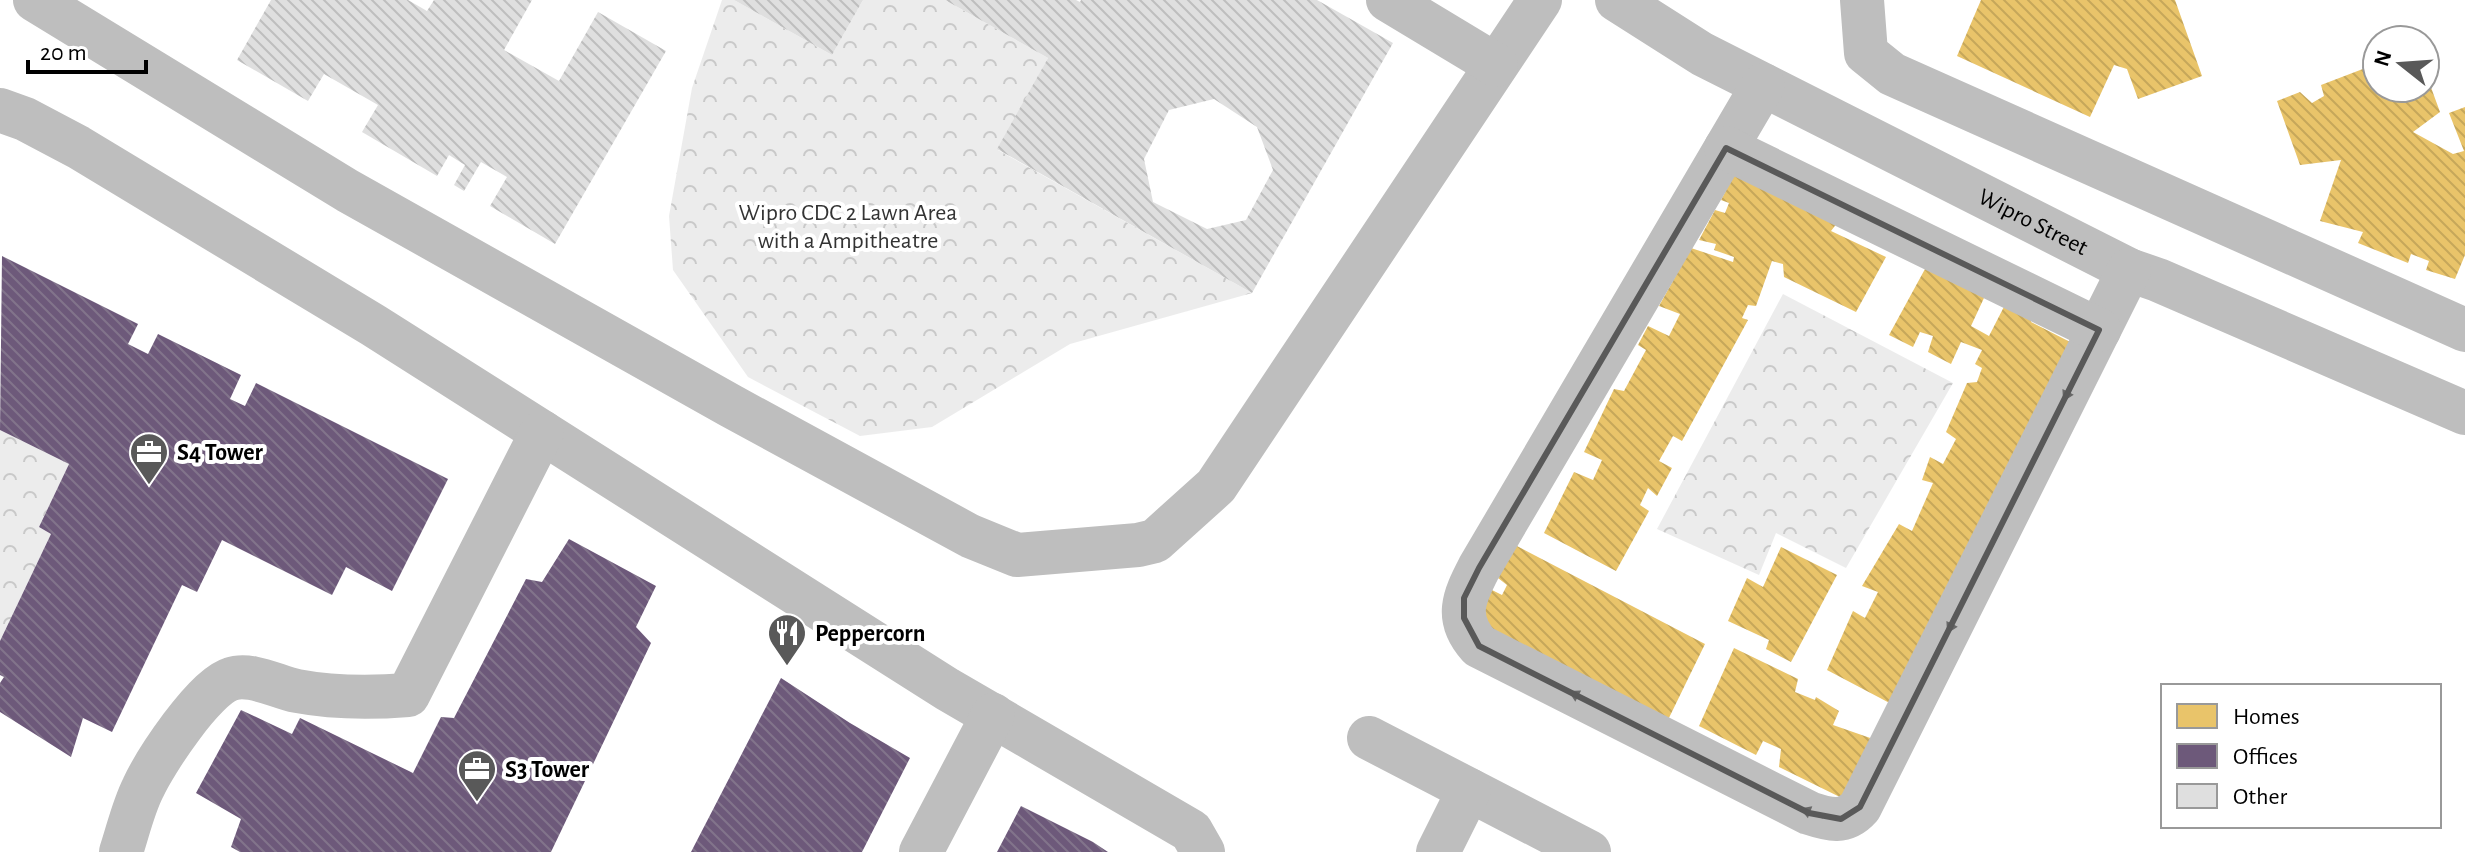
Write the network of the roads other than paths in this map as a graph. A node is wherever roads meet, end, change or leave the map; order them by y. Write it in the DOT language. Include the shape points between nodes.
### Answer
graph roads {
  1 [pos="35,0"];
  2 [pos="1388,0"];
  3 [pos="1540,0"];
  4 [pos="1617,0"];
  5 [pos="1862,0"];
  6 [pos="1496,65"];
  7 [pos="1763,85"];
  8 [pos="0,110"];
  9 [pos="1726,148"];
  10 [pos="2129,270"];
  11 [pos="2099,330"];
  12 [pos="2465,330"];
  13 [pos="2465,413"];
  14 [pos="542,432"];
  15 [pos="993,715"];
  16 [pos="1369,738"];
  17 [pos="1469,790"];
  18 [pos="121,852"];
  19 [pos="921,852"];
  20 [pos="1203,852"];
  21 [pos="1438,852"];
  22 [pos="1589,852"];
  1 -- 6 [label="street" via="348,191 731,406 970,536 1017,555 1155,541 1216,486"];
  2 -- 6 [label="street"];
  3 -- 6 [label="street"];
  4 -- 7 [label="street, Wipro Street"];
  5 -- 12 [label="street" via="1866,53 1892,74"];
  7 -- 9 [label="street"];
  7 -- 10 [label="street, Wipro Street"];
  8 -- 14 [label="street" via="78,147"];
  9 -- 11 [label="street"];
  11 -- 9 [label="street, one-way" via="1860,807 1841,819 1809,813 1479,646 1468,634 1464,618 1464,598 1479,568"];
  10 -- 11 [label="street"];
  10 -- 13 [label="street, Wipro Street"];
  14 -- 15 [label="street"];
  14 -- 18 [label="street" via="408,695 340,696 230,679 209,694 174,736 143,787"];
  15 -- 19 [label="street"];
  15 -- 20 [label="street" via="1191,831"];
  16 -- 17 [label="street"];
  17 -- 21 [label="street"];
  17 -- 22 [label="street"];
}
